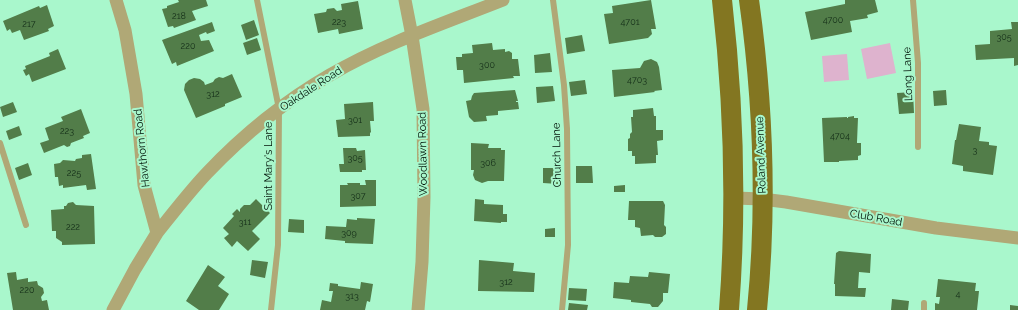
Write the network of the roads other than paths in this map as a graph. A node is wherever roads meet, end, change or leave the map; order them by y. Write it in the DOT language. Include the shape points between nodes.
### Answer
graph roads {
  1 [pos="116,0"];
  2 [pos="257,0"];
  3 [pos="405,0"];
  4 [pos="503,0"];
  5 [pos="553,0"];
  6 [pos="722,0"];
  7 [pos="749,0"];
  8 [pos="913,0"];
  9 [pos="412,36"];
  10 [pos="279,109"];
  11 [pos="0,143"];
  12 [pos="918,147"];
  13 [pos="734,198"];
  14 [pos="762,198"];
  15 [pos="26,225"];
  16 [pos="157,233"];
  17 [pos="1018,238"];
  18 [pos="924,303"];
  19 [pos="113,310"];
  20 [pos="271,310"];
  21 [pos="418,310"];
  22 [pos="562,310"];
  23 [pos="729,310"];
  24 [pos="757,310"];
  25 [pos="924,310"];
  1 -- 16 [label="street, Hawthorn Road" via="136,94 144,185"];
  2 -- 10 [label="lane, Saint Mary's Lane"];
  3 -- 9 [label="street, Woodlawn Road"];
  4 -- 9 [label="street, Oakdale Road"];
  5 -- 22 [label="lane, Church Lane" via="567,129 568,245"];
  6 -- 13 [label="main road" via="731,88"];
  7 -- 14 [label="main road, Roland Avenue" via="759,95"];
  8 -- 12 [label="lane, Long Lane" via="918,63"];
  9 -- 10 [label="street, Oakdale Road" via="330,75"];
  9 -- 21 [label="street, Woodlawn Road" via="423,117 424,197"];
  10 -- 16 [label="street, Oakdale Road" via="227,153 187,195"];
  10 -- 20 [label="lane, Saint Mary's Lane" via="278,245"];
  11 -- 15 [label="lane"];
  13 -- 14 [label="street, Club Road"];
  13 -- 23 [label="main road"];
  14 -- 17 [label="street, Club Road" via="936,228"];
  14 -- 24 [label="main road, Roland Avenue"];
  16 -- 19 [label="street"];
  18 -- 25 [label="lane"];
}
